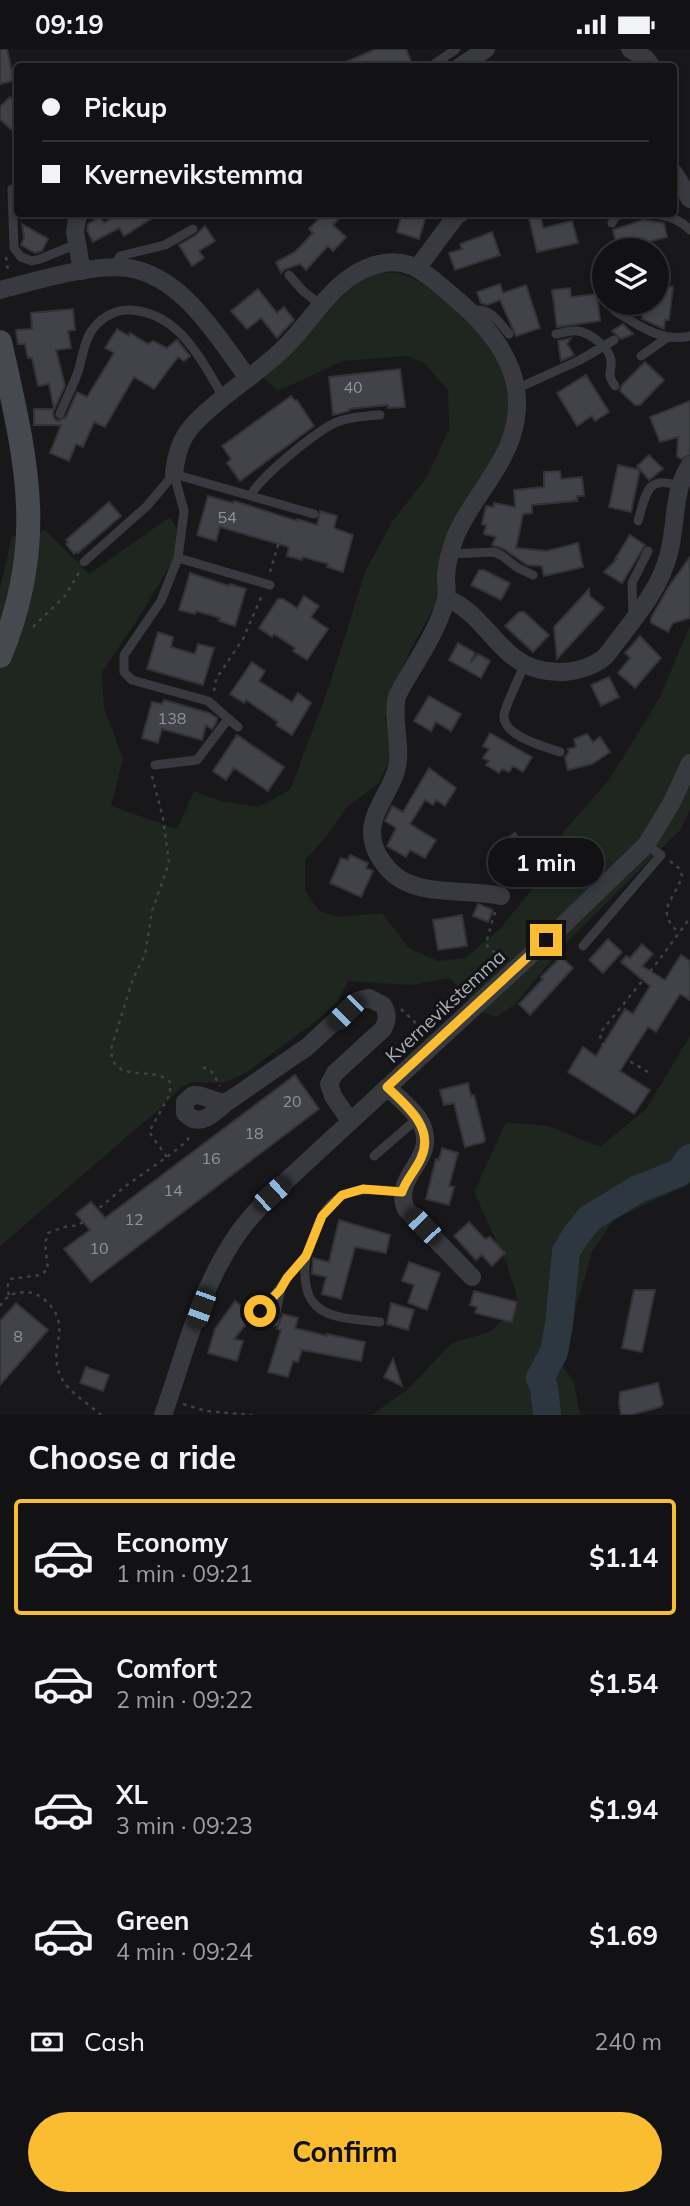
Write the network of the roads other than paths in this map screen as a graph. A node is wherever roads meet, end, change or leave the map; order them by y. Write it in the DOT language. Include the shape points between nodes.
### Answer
graph roads {
  1 [pos="456,49"];
  2 [pos="486,49"];
  3 [pos="630,49"];
  4 [pos="436,63"];
  5 [pos="466,63"];
  6 [pos="649,63"];
  7 [pos="677,178"];
  8 [pos="12,189"];
  9 [pos="690,198"];
  10 [pos="76,217"];
  11 [pos="455,217"];
  12 [pos="615,217"];
  13 [pos="670,217"];
  14 [pos="612,223"];
  15 [pos="193,229"];
  16 [pos="690,230"];
  17 [pos="77,244"];
  18 [pos="114,267"];
  19 [pos="418,267"];
  20 [pos="82,271"];
  21 [pos="289,275"];
  22 [pos="0,290"];
  23 [pos="321,305"];
  24 [pos="471,312"];
  25 [pos="621,315"];
  26 [pos="509,334"];
  27 [pos="556,334"];
  28 [pos="690,336"];
  29 [pos="668,337"];
  30 [pos="614,340"];
  31 [pos="0,342"];
  32 [pos="603,346"];
  33 [pos="641,356"];
  34 [pos="248,378"];
  35 [pos="615,386"];
  36 [pos="516,389"];
  37 [pos="224,398"];
  38 [pos="60,414"];
  39 [pos="380,415"];
  40 [pos="690,465"];
  41 [pos="174,474"];
  42 [pos="679,486"];
  43 [pos="251,496"];
  44 [pos="314,514"];
  45 [pos="638,521"];
  46 [pos="648,551"];
  47 [pos="450,554"];
  48 [pos="178,558"];
  49 [pos="84,562"];
  50 [pos="533,575"];
  51 [pos="268,585"];
  52 [pos="447,599"];
  53 [pos="633,621"];
  54 [pos="0,656"];
  55 [pos="524,664"];
  56 [pos="228,719"];
  57 [pos="238,727"];
  58 [pos="560,752"];
  59 [pos="690,763"];
  60 [pos="155,765"];
  61 [pos="653,850"];
  62 [pos="500,896"];
  63 [pos="583,946"];
  64 [pos="387,1087"];
  65 [pos="223,1095"];
  66 [pos="418,1118"];
  67 [pos="351,1121"];
  68 [pos="374,1156"];
  69 [pos="402,1192"];
  70 [pos="306,1256"];
  71 [pos="472,1277"];
  72 [pos="280,1290"];
  73 [pos="249,1316"];
  74 [pos="274,1322"];
  75 [pos="380,1322"];
  76 [pos="166,1407"];
  1 -- 4 [label="lane"];
  2 -- 5 [label="street"];
  3 -- 6 [label="street"];
  7 -- 9 [label="street"];
  8 -- 17 [label="lane" via="13,248 21,257 32,261"];
  10 -- 17 [label="street"];
  11 -- 19 [label="street"];
  12 -- 14 [label="lane"];
  13 -- 16 [label="lane"];
  15 -- 18 [label="lane" via="164,245 120,256"];
  17 -- 20 [label="street"];
  18 -- 20 [label="street"];
  18 -- 34 [label="street" via="143,272 173,289 206,321"];
  19 -- 23 [label="street" via="395,262 365,269"];
  19 -- 24 [label="street"];
  20 -- 22 [label="street"];
  21 -- 23 [label="lane"];
  23 -- 34 [label="street" via="282,350"];
  24 -- 26 [label="lane" via="479,309 495,317"];
  24 -- 36 [label="street" via="498,343"];
  25 -- 29 [label="lane"];
  27 -- 32 [label="lane" via="582,332"];
  28 -- 29 [label="lane"];
  29 -- 33 [label="lane"];
  30 -- 32 [label="lane"];
  31 -- 54 [label="main road" via="26,464 29,519 21,594"];
  32 -- 35 [label="lane" via="610,356 609,377"];
  32 -- 36 [label="lane"];
  34 -- 37 [label="street"];
  36 -- 47 [label="street" via="516,420 508,450 465,517"];
  37 -- 38 [label="lane" via="178,329 152,315 125,310 104,317 89,334"];
  37 -- 41 [label="street" via="185,435"];
  39 -- 43 [label="lane" via="327,427 261,479"];
  40 -- 42 [label="street"];
  41 -- 43 [label="lane"];
  41 -- 48 [label="lane" via="184,511"];
  41 -- 49 [label="lane" via="147,506"];
  42 -- 45 [label="lane" via="665,481 650,487"];
  42 -- 53 [label="street" via="669,555 654,590"];
  43 -- 44 [label="lane"];
  46 -- 53 [label="lane" via="632,583"];
  47 -- 50 [label="lane" via="495,552"];
  47 -- 52 [label="street"];
  48 -- 51 [label="lane"];
  48 -- 56 [label="lane" via="161,601 124,655 124,671 132,680 208,701"];
  52 -- 55 [label="street" via="461,605"];
  52 -- 62 [label="street" via="394,707 399,739 396,771 374,823 374,845 388,870 410,885"];
  53 -- 55 [label="street" via="603,659 587,667 561,672"];
  55 -- 58 [label="lane" via="505,723 528,741"];
  56 -- 57 [label="lane"];
  56 -- 60 [label="lane" via="197,760"];
  59 -- 61 [label="street, Kvernevikstemma"];
  61 -- 63 [label="lane"];
  61 -- 64 [label="street, Kvernevikstemma"];
  64 -- 66 [label="street, Kvernevikstemma"];
  64 -- 67 [label="street, Kvernevikstemma"];
  65 -- 65 [label="street" via="217,1103 204,1096 188,1098 184,1108 188,1117 204,1120"];
  65 -- 67 [label="street, Kvernevikstemma" via="307,1047 356,1001 369,998 383,1005 387,1016 383,1029 335,1073 330,1084"];
  66 -- 68 [label="lane"];
  66 -- 69 [label="street" via="426,1145"];
  67 -- 76 [label="street, Kvernevikstemma" via="272,1194 228,1248 209,1286"];
  69 -- 70 [label="lane" via="363,1189 342,1195 322,1216"];
  69 -- 71 [label="street" via="406,1209"];
  70 -- 72 [label="lane"];
  70 -- 75 [label="lane" via="307,1294 318,1309 335,1317"];
  72 -- 73 [label="lane"];
  72 -- 74 [label="lane"];
}
